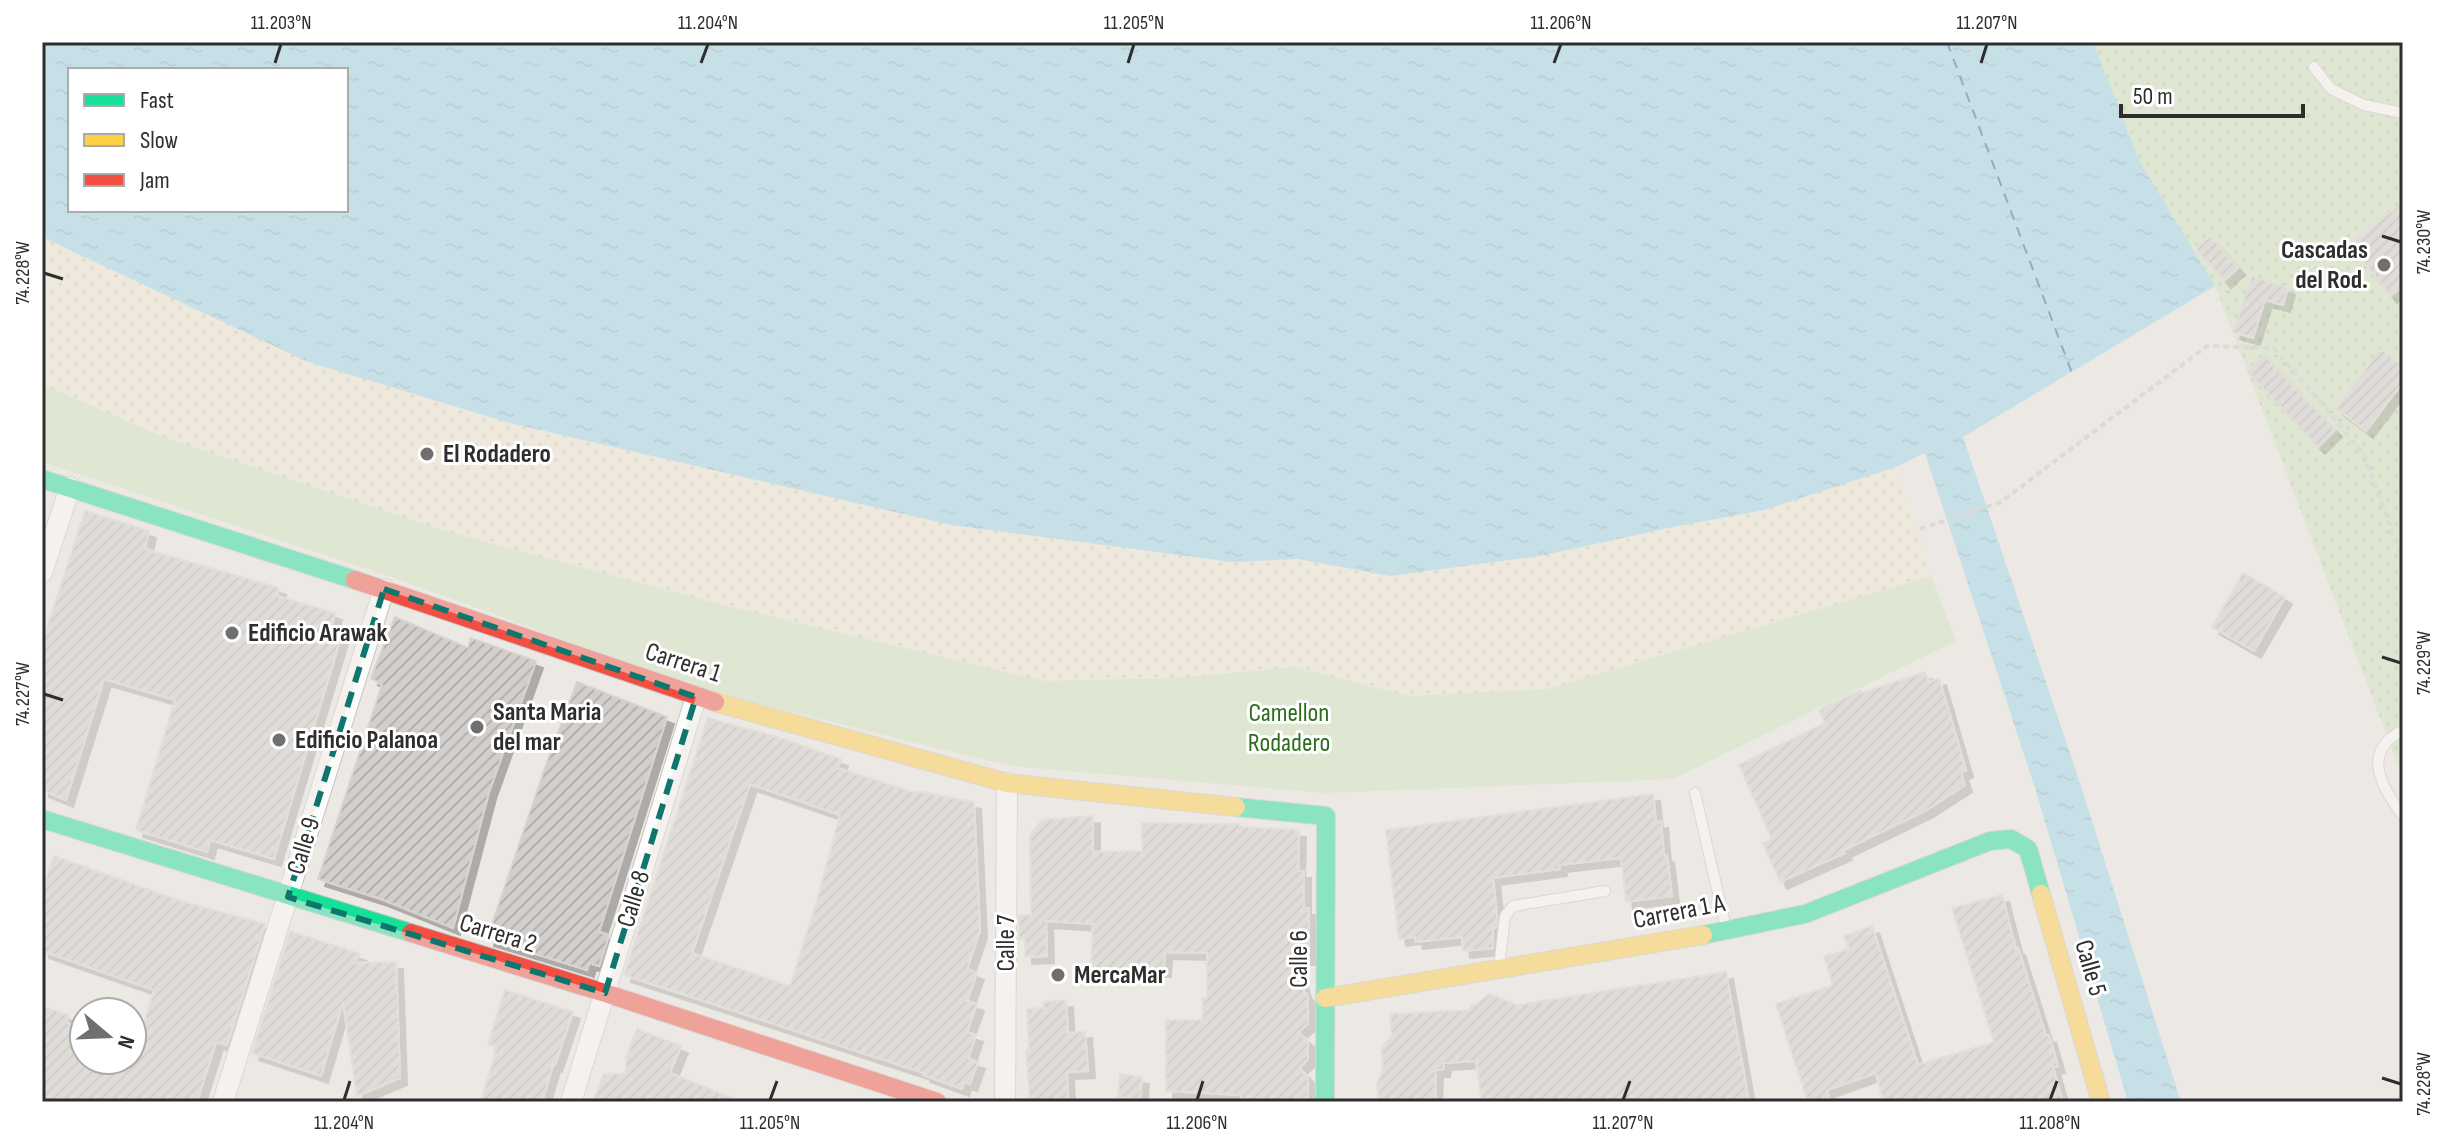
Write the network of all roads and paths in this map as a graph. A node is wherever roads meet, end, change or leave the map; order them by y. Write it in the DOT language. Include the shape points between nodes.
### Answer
graph roads {
  1 [pos="2314,67"];
  2 [pos="2403,113"];
  3 [pos="42,479"];
  4 [pos="70,487"];
  5 [pos="1920,529"];
  6 [pos="2403,560"];
  7 [pos="42,573"];
  8 [pos="384,589"];
  9 [pos="696,697"];
  10 [pos="2403,730"];
  11 [pos="1007,783"];
  12 [pos="1695,793"];
  13 [pos="1326,816"];
  14 [pos="2403,816"];
  15 [pos="42,819"];
  16 [pos="2028,849"];
  17 [pos="1605,891"];
  18 [pos="288,897"];
  19 [pos="1726,930"];
  20 [pos="1499,969"];
  21 [pos="605,993"];
  22 [pos="1325,998"];
  23 [pos="223,1102"];
  24 [pos="571,1102"];
  25 [pos="937,1102"];
  26 [pos="1005,1102"];
  27 [pos="1325,1102"];
  28 [pos="2101,1102"];
  1 -- 2 [label="lane" via="2331,89 2364,105"];
  3 -- 4 [label="street, Carrera 1"];
  4 -- 7 [label="street"];
  4 -- 8 [label="street, Carrera 1"];
  5 -- 6 [label="path" via="2001,502 2207,346 2274,348 2363,453"];
  8 -- 9 [label="street, Carrera 1"];
  8 -- 18 [label="street, Calle 9"];
  9 -- 11 [label="street, Carrera 1"];
  9 -- 21 [label="street, Calle 8"];
  10 -- 14 [label="lane" via="2388,742 2378,764 2382,786"];
  11 -- 13 [label="street, Carrera 1"];
  11 -- 26 [label="street, Calle 7"];
  12 -- 19 [label="lane"];
  13 -- 22 [label="street, Calle 6"];
  15 -- 18 [label="street, Carrera 2"];
  16 -- 19 [label="street, Carrera 1 A" via="2011,839 1990,841 1805,914"];
  16 -- 28 [label="street, Calle 5"];
  17 -- 20 [label="lane" via="1513,906 1505,916"];
  18 -- 21 [label="street, Carrera 2"];
  18 -- 23 [label="street, Calle 9"];
  19 -- 20 [label="street, Carrera 1 A"];
  20 -- 22 [label="street, Carrera 1 A"];
  21 -- 24 [label="street, Calle 8"];
  21 -- 25 [label="street, Carrera 2"];
  22 -- 27 [label="street, Calle 6"];
}
